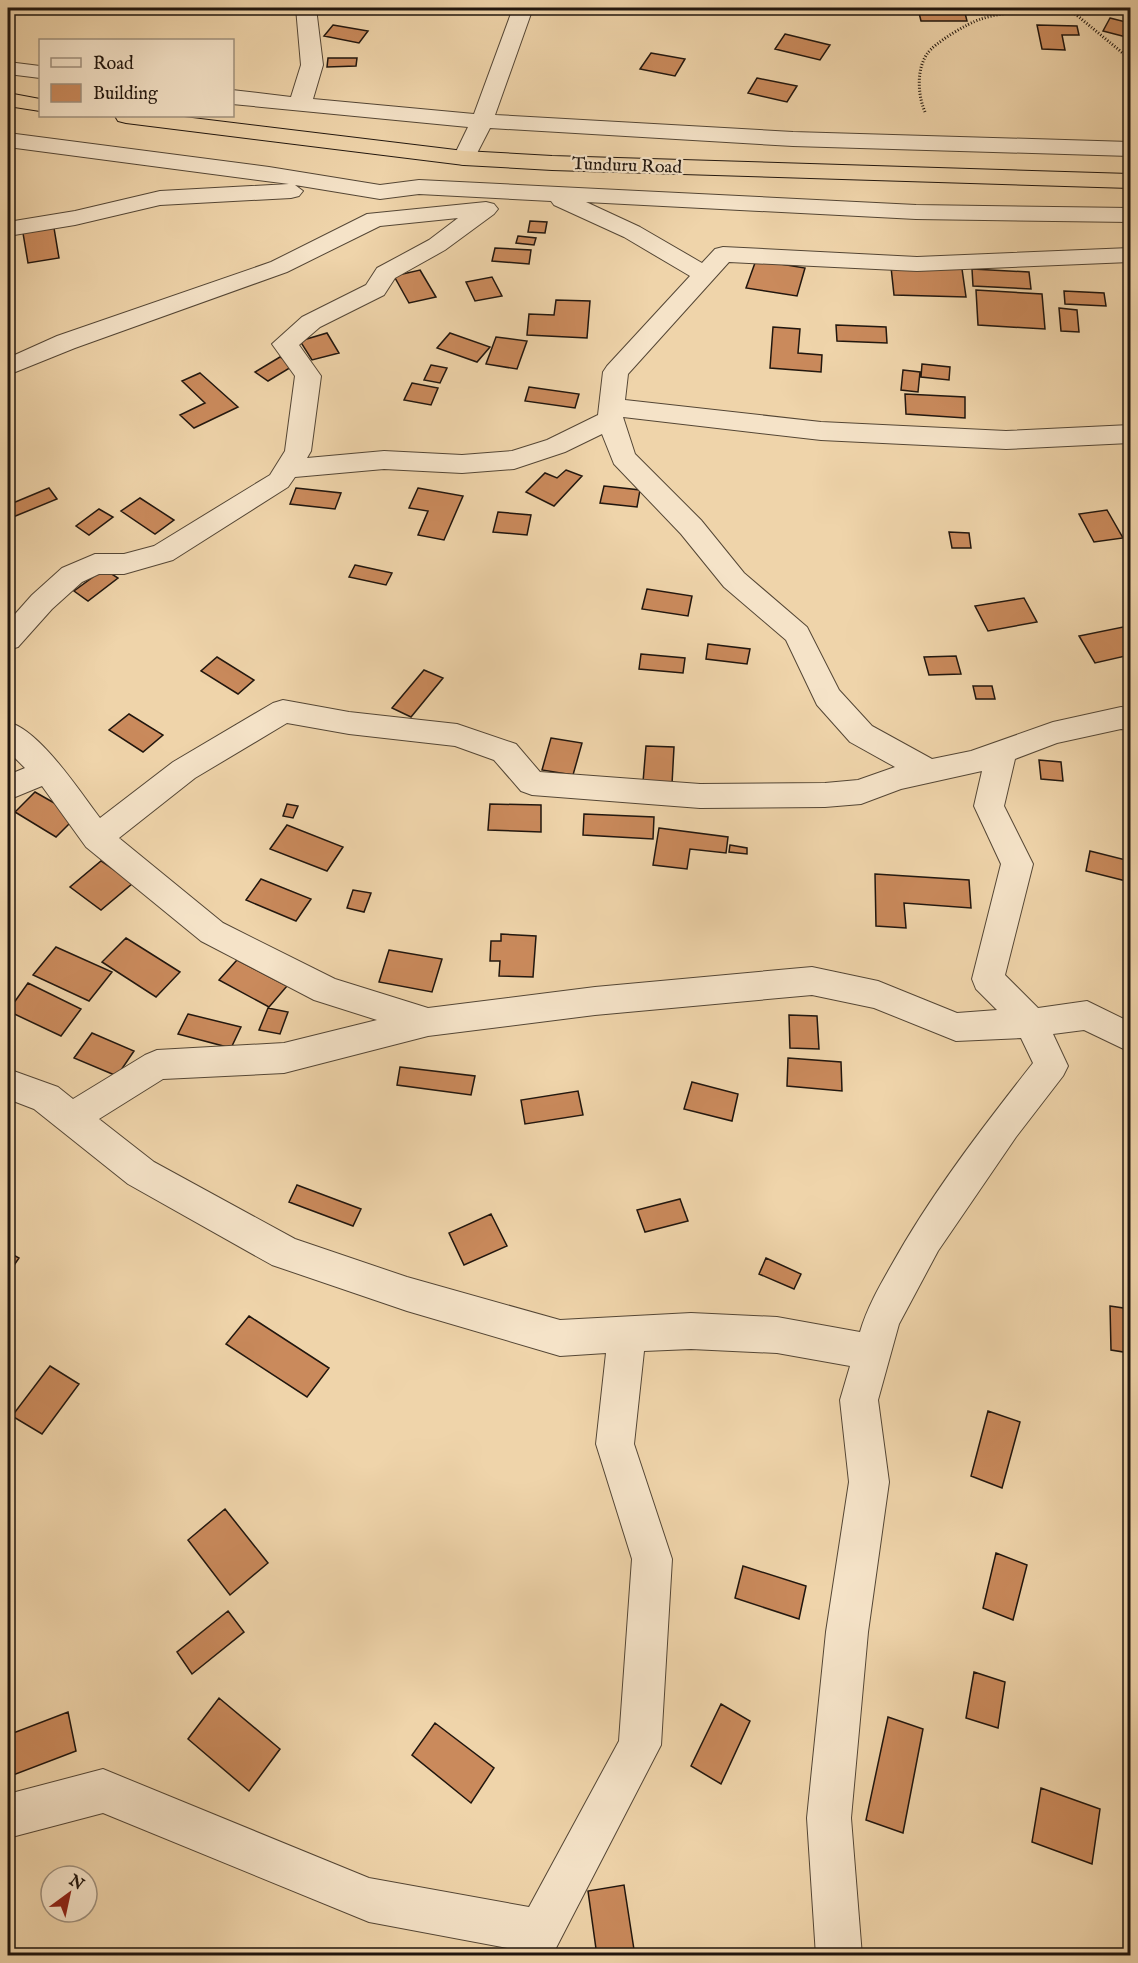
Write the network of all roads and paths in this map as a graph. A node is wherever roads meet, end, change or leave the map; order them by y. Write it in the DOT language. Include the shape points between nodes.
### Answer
graph roads {
  1 [pos="306,8"];
  2 [pos="523,8"];
  3 [pos="1049,8"];
  4 [pos="1068,8"];
  5 [pos="1131,59"];
  6 [pos="8,68"];
  7 [pos="39,72"];
  8 [pos="234,97"];
  9 [pos="8,100"];
  10 [pos="39,105"];
  11 [pos="300,105"];
  12 [pos="134,117"];
  13 [pos="482,121"];
  14 [pos="8,140"];
  15 [pos="935,144"];
  16 [pos="1131,149"];
  17 [pos="464,158"];
  18 [pos="552,163"];
  19 [pos="1131,181"];
  20 [pos="380,192"];
  21 [pos="546,192"];
  22 [pos="486,209"];
  23 [pos="1105,214"];
  24 [pos="1131,215"];
  25 [pos="8,229"];
  26 [pos="916,238"];
  27 [pos="1131,238"];
  28 [pos="1131,255"];
  29 [pos="704,274"];
  30 [pos="8,367"];
  31 [pos="611,413"];
  32 [pos="1131,434"];
  33 [pos="287,469"];
  34 [pos="8,640"];
  35 [pos="1131,719"];
  36 [pos="8,734"];
  37 [pos="1001,752"];
  38 [pos="48,771"];
  39 [pos="928,771"];
  40 [pos="8,788"];
  41 [pos="98,838"];
  42 [pos="428,1022"];
  43 [pos="1031,1023"];
  44 [pos="1131,1038"];
  45 [pos="8,1084"];
  46 [pos="71,1118"];
  47 [pos="627,1335"];
  48 [pos="873,1352"];
  49 [pos="8,1816"];
  50 [pos="839,1956"];
  1 -- 11 [label="street" via="312,65"];
  2 -- 13 [label="street"];
  3 -- 15 [label="path" via="980,19 927,54 919,98 933,126"];
  4 -- 5 [label="path"];
  6 -- 7 [label="street"];
  8 -- 11 [label="street"];
  9 -- 10 [label="highway"];
  11 -- 13 [label="street"];
  12 -- 17 [label="highway, Tunduru Road"];
  13 -- 15 [label="street"];
  13 -- 17 [label="street"];
  14 -- 20 [label="street"];
  15 -- 16 [label="street"];
  17 -- 18 [label="highway, Tunduru Road"];
  18 -- 19 [label="highway, Tunduru Road"];
  18 -- 21 [label="street"];
  20 -- 21 [label="street" via="419,186"];
  20 -- 22 [label="street" via="414,202"];
  20 -- 25 [label="street" via="285,191 160,198"];
  21 -- 22 [label="street" via="543,205"];
  21 -- 26 [label="street"];
  21 -- 29 [label="street" via="632,232"];
  22 -- 30 [label="street" via="375,219 279,267 66,342"];
  22 -- 33 [label="street" via="437,245 386,273 375,290 310,322 285,344 308,376 298,451"];
  23 -- 24 [label="street"];
  23 -- 26 [label="street"];
  23 -- 27 [label="street" via="1119,232"];
  26 -- 28 [label="street"];
  26 -- 29 [label="street" via="723,254"];
  29 -- 31 [label="street" via="616,372"];
  31 -- 32 [label="street" via="821,431 1006,440"];
  31 -- 33 [label="street" via="556,446 514,460 462,464 384,460"];
  31 -- 39 [label="street" via="623,458 691,527 734,580 796,634 827,697 861,734"];
  33 -- 34 [label="street" via="279,481 163,553 124,564 95,564 72,575"];
  35 -- 37 [label="street" via="1053,733"];
  36 -- 38 [label="street"];
  37 -- 39 [label="street"];
  37 -- 43 [label="street" via="989,806 1017,864 988,979"];
  38 -- 40 [label="street"];
  38 -- 41 [label="street"];
  39 -- 41 [label="street" via="861,792 825,795 700,796 532,783 505,752 457,735 283,711 184,770"];
  41 -- 42 [label="street" via="212,932 326,990"];
  42 -- 43 [label="street" via="595,1001 812,981 878,995 956,1027"];
  42 -- 46 [label="street" via="284,1058 157,1065"];
  43 -- 44 [label="street" via="1087,1015"];
  43 -- 48 [label="street" via="1051,1066 925,1239 882,1319"];
  45 -- 46 [label="street" via="46,1098"];
  46 -- 47 [label="street" via="141,1173 285,1253 407,1294 560,1338"];
  47 -- 48 [label="street" via="691,1331 777,1335"];
  47 -- 49 [label="street" via="615,1444 652,1559 640,1745 540,1932 369,1900 104,1791"];
  48 -- 50 [label="street" via="859,1400 869,1482 847,1632 829,1818"];
}
